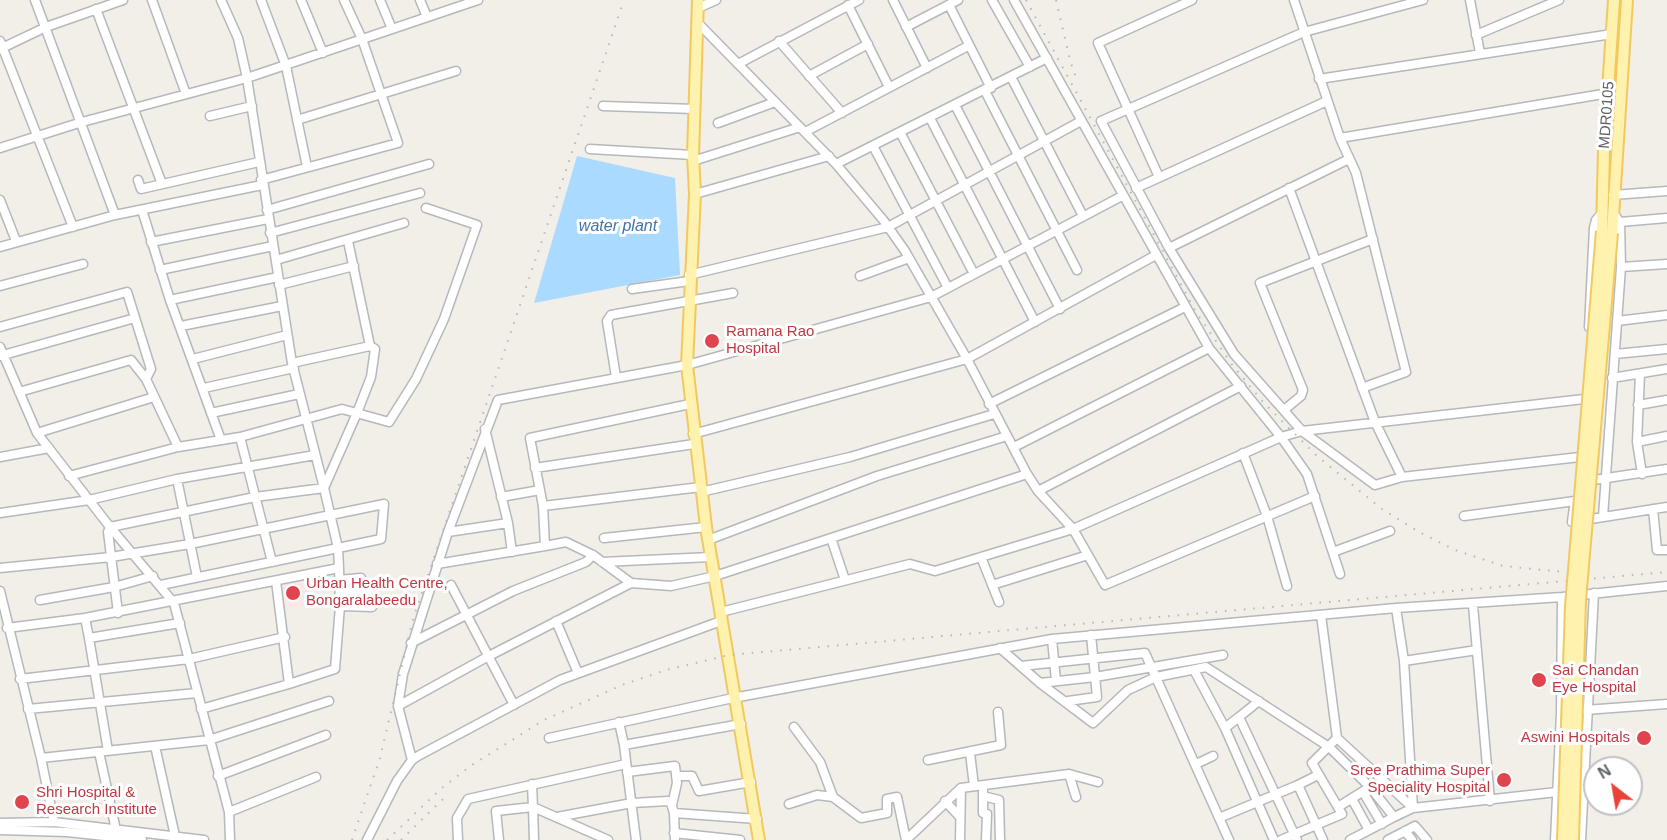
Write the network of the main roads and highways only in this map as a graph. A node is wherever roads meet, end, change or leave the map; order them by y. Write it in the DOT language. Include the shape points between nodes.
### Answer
graph roads {
  1 [pos="1614,0"];
  2 [pos="1627,0"];
  3 [pos="698,4"];
  4 [pos="1612,216"];
  5 [pos="1607,232"];
  6 [pos="759,840"];
  7 [pos="1563,840"];
  8 [pos="1573,840"];
  1 -- 4 [label="main road, MDR0105" via="1609,93"];
  2 -- 4 [label="main road, MDR0105"];
  3 -- 6 [label="main road" via="687,365 706,527"];
  4 -- 5 [label="main road, MDR0105"];
  5 -- 7 [label="main road, bridge" via="1571,606"];
  5 -- 8 [label="main road, bridge" via="1580,600"];
}
